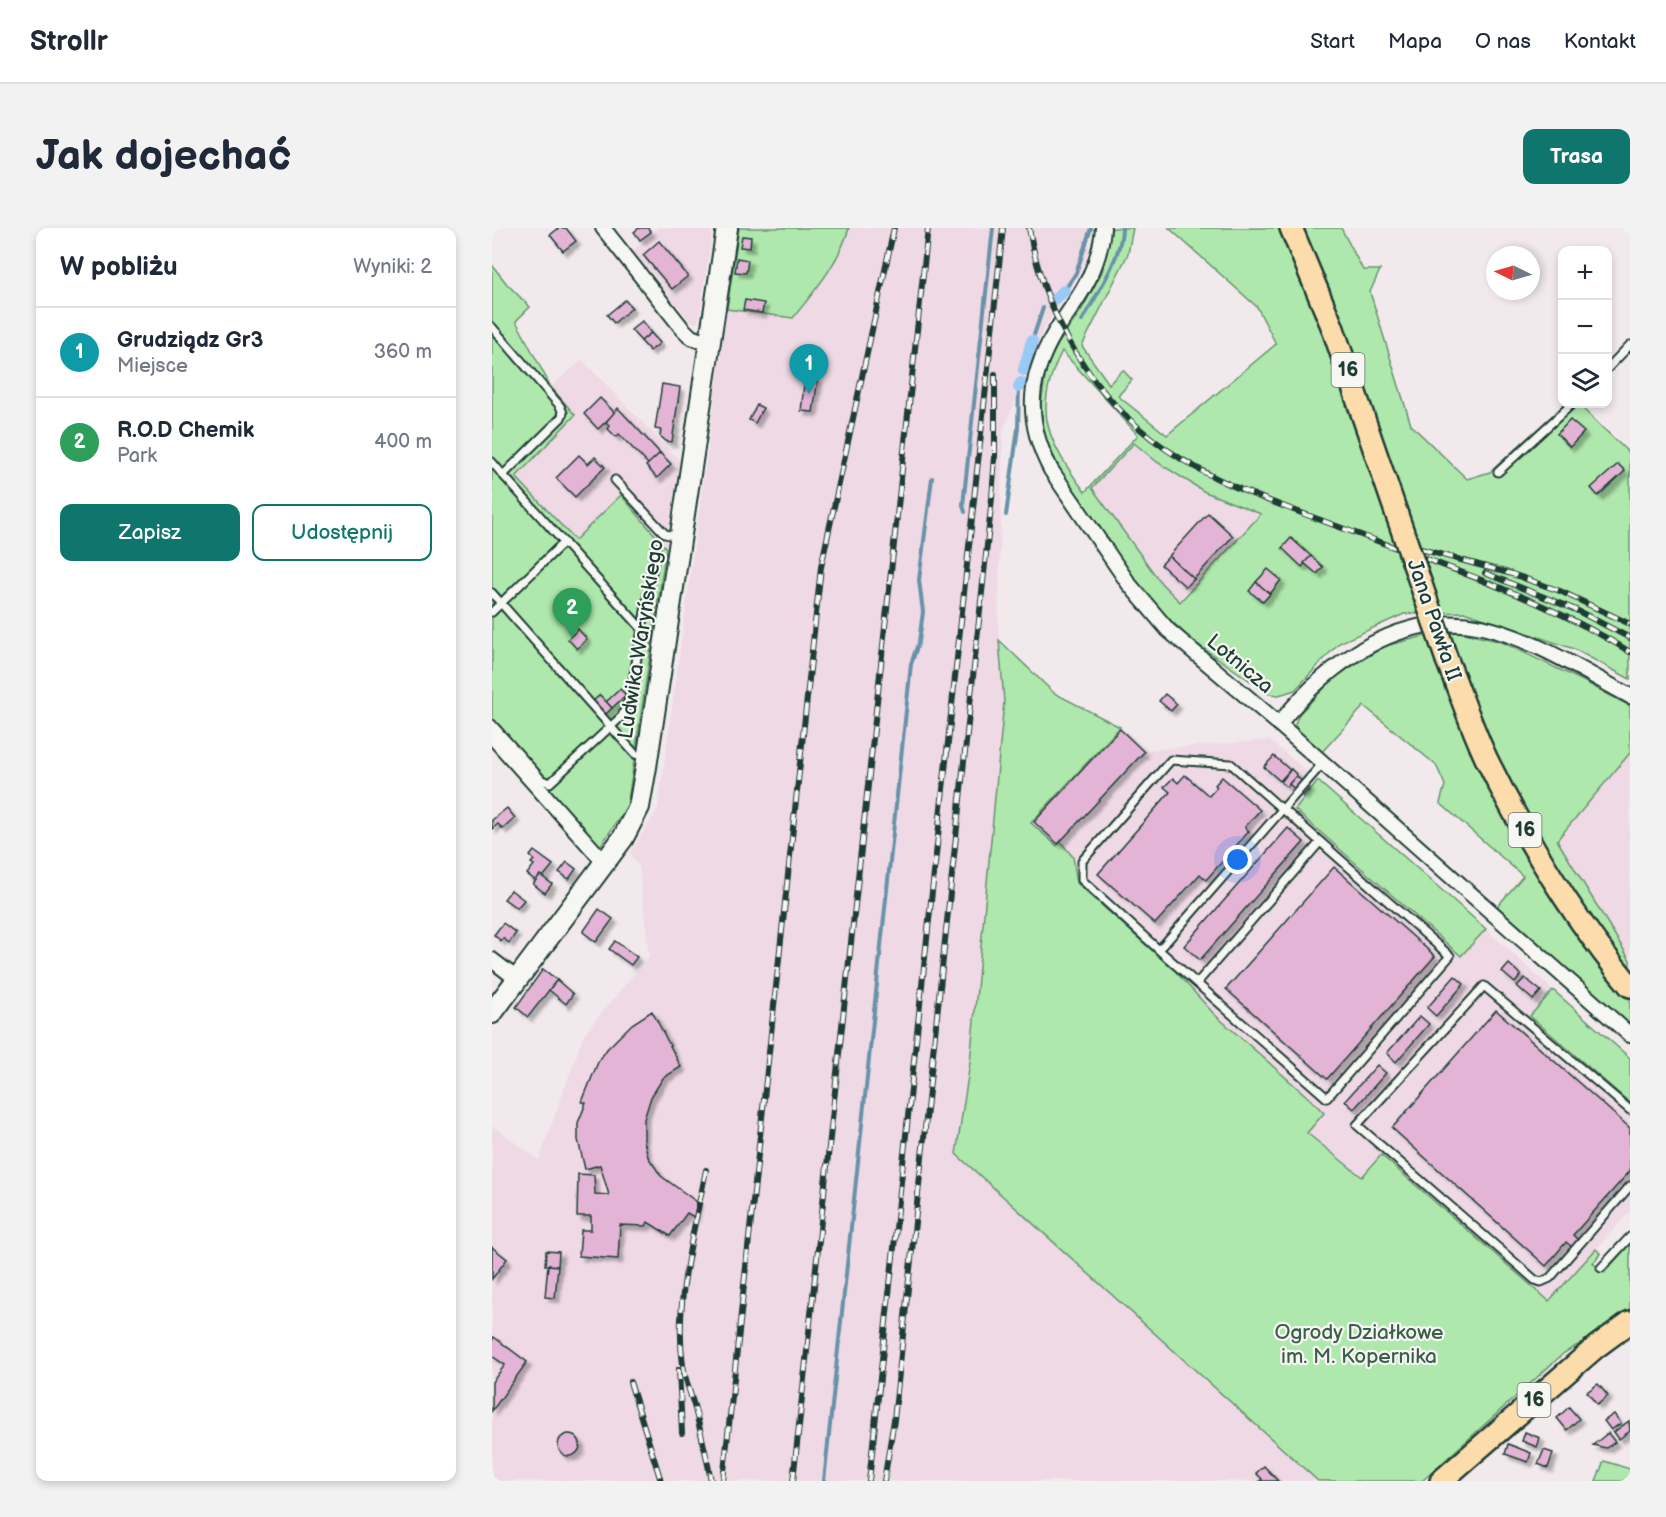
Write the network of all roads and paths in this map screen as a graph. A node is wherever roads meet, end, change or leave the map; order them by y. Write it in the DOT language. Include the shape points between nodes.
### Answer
graph roads {
  1 [pos="603,228"];
  2 [pos="727,228"];
  3 [pos="1103,228"];
  4 [pos="1291,228"];
  5 [pos="492,327"];
  6 [pos="710,344"];
  7 [pos="1630,345"];
  8 [pos="1612,364"];
  9 [pos="1568,408"];
  10 [pos="492,462"];
  11 [pos="1498,472"];
  12 [pos="503,475"];
  13 [pos="615,480"];
  14 [pos="681,537"];
  15 [pos="564,542"];
  16 [pos="656,548"];
  17 [pos="492,593"];
  18 [pos="501,603"];
  19 [pos="492,612"];
  20 [pos="642,629"];
  21 [pos="1630,696"];
  22 [pos="492,724"];
  23 [pos="1279,724"];
  24 [pos="610,727"];
  25 [pos="492,736"];
  26 [pos="648,758"];
  27 [pos="1323,763"];
  28 [pos="1282,809"];
  29 [pos="1320,842"];
  30 [pos="604,862"];
  31 [pos="1159,950"];
  32 [pos="492,960"];
  33 [pos="517,980"];
  34 [pos="1197,983"];
  35 [pos="1630,986"];
  36 [pos="492,1013"];
  37 [pos="1630,1035"];
  38 [pos="1630,1110"];
  39 [pos="1630,1186"];
  40 [pos="1630,1237"];
  41 [pos="1601,1268"];
  42 [pos="1630,1322"];
  43 [pos="1441,1481"];
  1 -- 6 [label="street" via="682,328 691,337"];
  2 -- 6 [label="street, Ludwika Waryńskiego"];
  3 -- 23 [label="street, Lotnicza" via="1090,279 1050,342 1036,373 1032,403 1040,450 1129,584 1168,630"];
  4 -- 35 [label="main road, Jana Pawła II / 16, bridge" via="1332,326 1447,660 1485,756 1570,906"];
  5 -- 12 [label="lane" via="563,413"];
  6 -- 14 [label="street, Ludwika Waryńskiego"];
  7 -- 8 [label="lane"];
  9 -- 11 [label="lane"];
  10 -- 12 [label="lane"];
  12 -- 15 [label="lane"];
  13 -- 14 [label="lane" via="665,534"];
  14 -- 26 [label="street, Ludwika Waryńskiego"];
  15 -- 18 [label="lane"];
  15 -- 20 [label="lane"];
  16 -- 20 [label="lane"];
  17 -- 18 [label="lane"];
  18 -- 19 [label="lane"];
  18 -- 24 [label="lane"];
  20 -- 24 [label="lane" via="630,697 622,716"];
  21 -- 23 [label="street" via="1536,646 1482,627 1455,624 1419,627 1373,642 1328,674"];
  22 -- 24 [label="lane" via="542,780 550,783"];
  23 -- 27 [label="street, Lotnicza"];
  24 -- 26 [label="lane" via="635,754"];
  25 -- 30 [label="street"];
  26 -- 30 [label="street, Ludwika Waryńskiego" via="639,807"];
  27 -- 28 [label="lane"];
  27 -- 37 [label="street, Lotnicza"];
  28 -- 29 [label="lane"];
  28 -- 31 [label="lane"];
  28 -- 31 [label="lane" via="1231,764 1171,760 1082,861 1082,880"];
  29 -- 34 [label="lane"];
  29 -- 34 [label="lane" via="1450,956 1328,1098"];
  30 -- 33 [label="street, Ludwika Waryńskiego"];
  31 -- 34 [label="lane"];
  32 -- 33 [label="street"];
  33 -- 36 [label="street, Ludwika Waryńskiego"];
  38 -- 39 [label="lane" via="1484,986 1357,1125 1541,1282 1550,1278"];
  40 -- 41 [label="lane"];
  42 -- 43 [label="main road, 16"];
}
